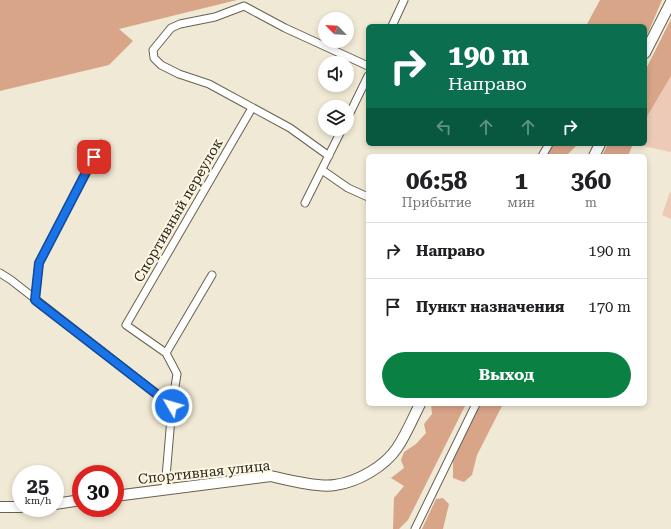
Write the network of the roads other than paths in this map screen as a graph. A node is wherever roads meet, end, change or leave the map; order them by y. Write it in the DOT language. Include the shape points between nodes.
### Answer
graph roads {
  1 [pos="404,0"];
  2 [pos="671,2"];
  3 [pos="393,24"];
  4 [pos="647,49"];
  5 [pos="366,65"];
  6 [pos="366,80"];
  7 [pos="354,105"];
  8 [pos="252,108"];
  9 [pos="339,136"];
  10 [pos="101,144"];
  11 [pos="329,156"];
  12 [pos="322,170"];
  13 [pos="366,196"];
  14 [pos="305,203"];
  15 [pos="0,273"];
  16 [pos="212,275"];
  17 [pos="35,300"];
  18 [pos="166,353"];
  19 [pos="172,406"];
  20 [pos="419,406"];
  21 [pos="475,406"];
  22 [pos="166,489"];
  23 [pos="124,495"];
  24 [pos="0,507"];
  25 [pos="12,507"];
  26 [pos="414,529"];
  1 -- 3 [label="street"];
  2 -- 4 [label="street"];
  5 -- 8 [label="street" via="244,6 215,17 171,28 154,50 154,58 161,65 209,84"];
  6 -- 7 [label="street"];
  8 -- 11 [label="street" via="290,128"];
  8 -- 18 [label="street, Спортивный переулок" via="126,325"];
  9 -- 11 [label="street"];
  10 -- 17 [label="street" via="39,263"];
  11 -- 12 [label="street"];
  12 -- 13 [label="street" via="348,188"];
  12 -- 14 [label="street"];
  15 -- 17 [label="street"];
  16 -- 18 [label="street"];
  17 -- 19 [label="street"];
  18 -- 19 [label="street" via="177,374"];
  19 -- 22 [label="street"];
  20 -- 22 [label="street, Спортивная улица" via="398,448 382,466 343,484 334,486 271,476"];
  21 -- 26 [label="street"];
  22 -- 23 [label="street, Спортивная улица"];
  24 -- 25 [label="street"];
}
